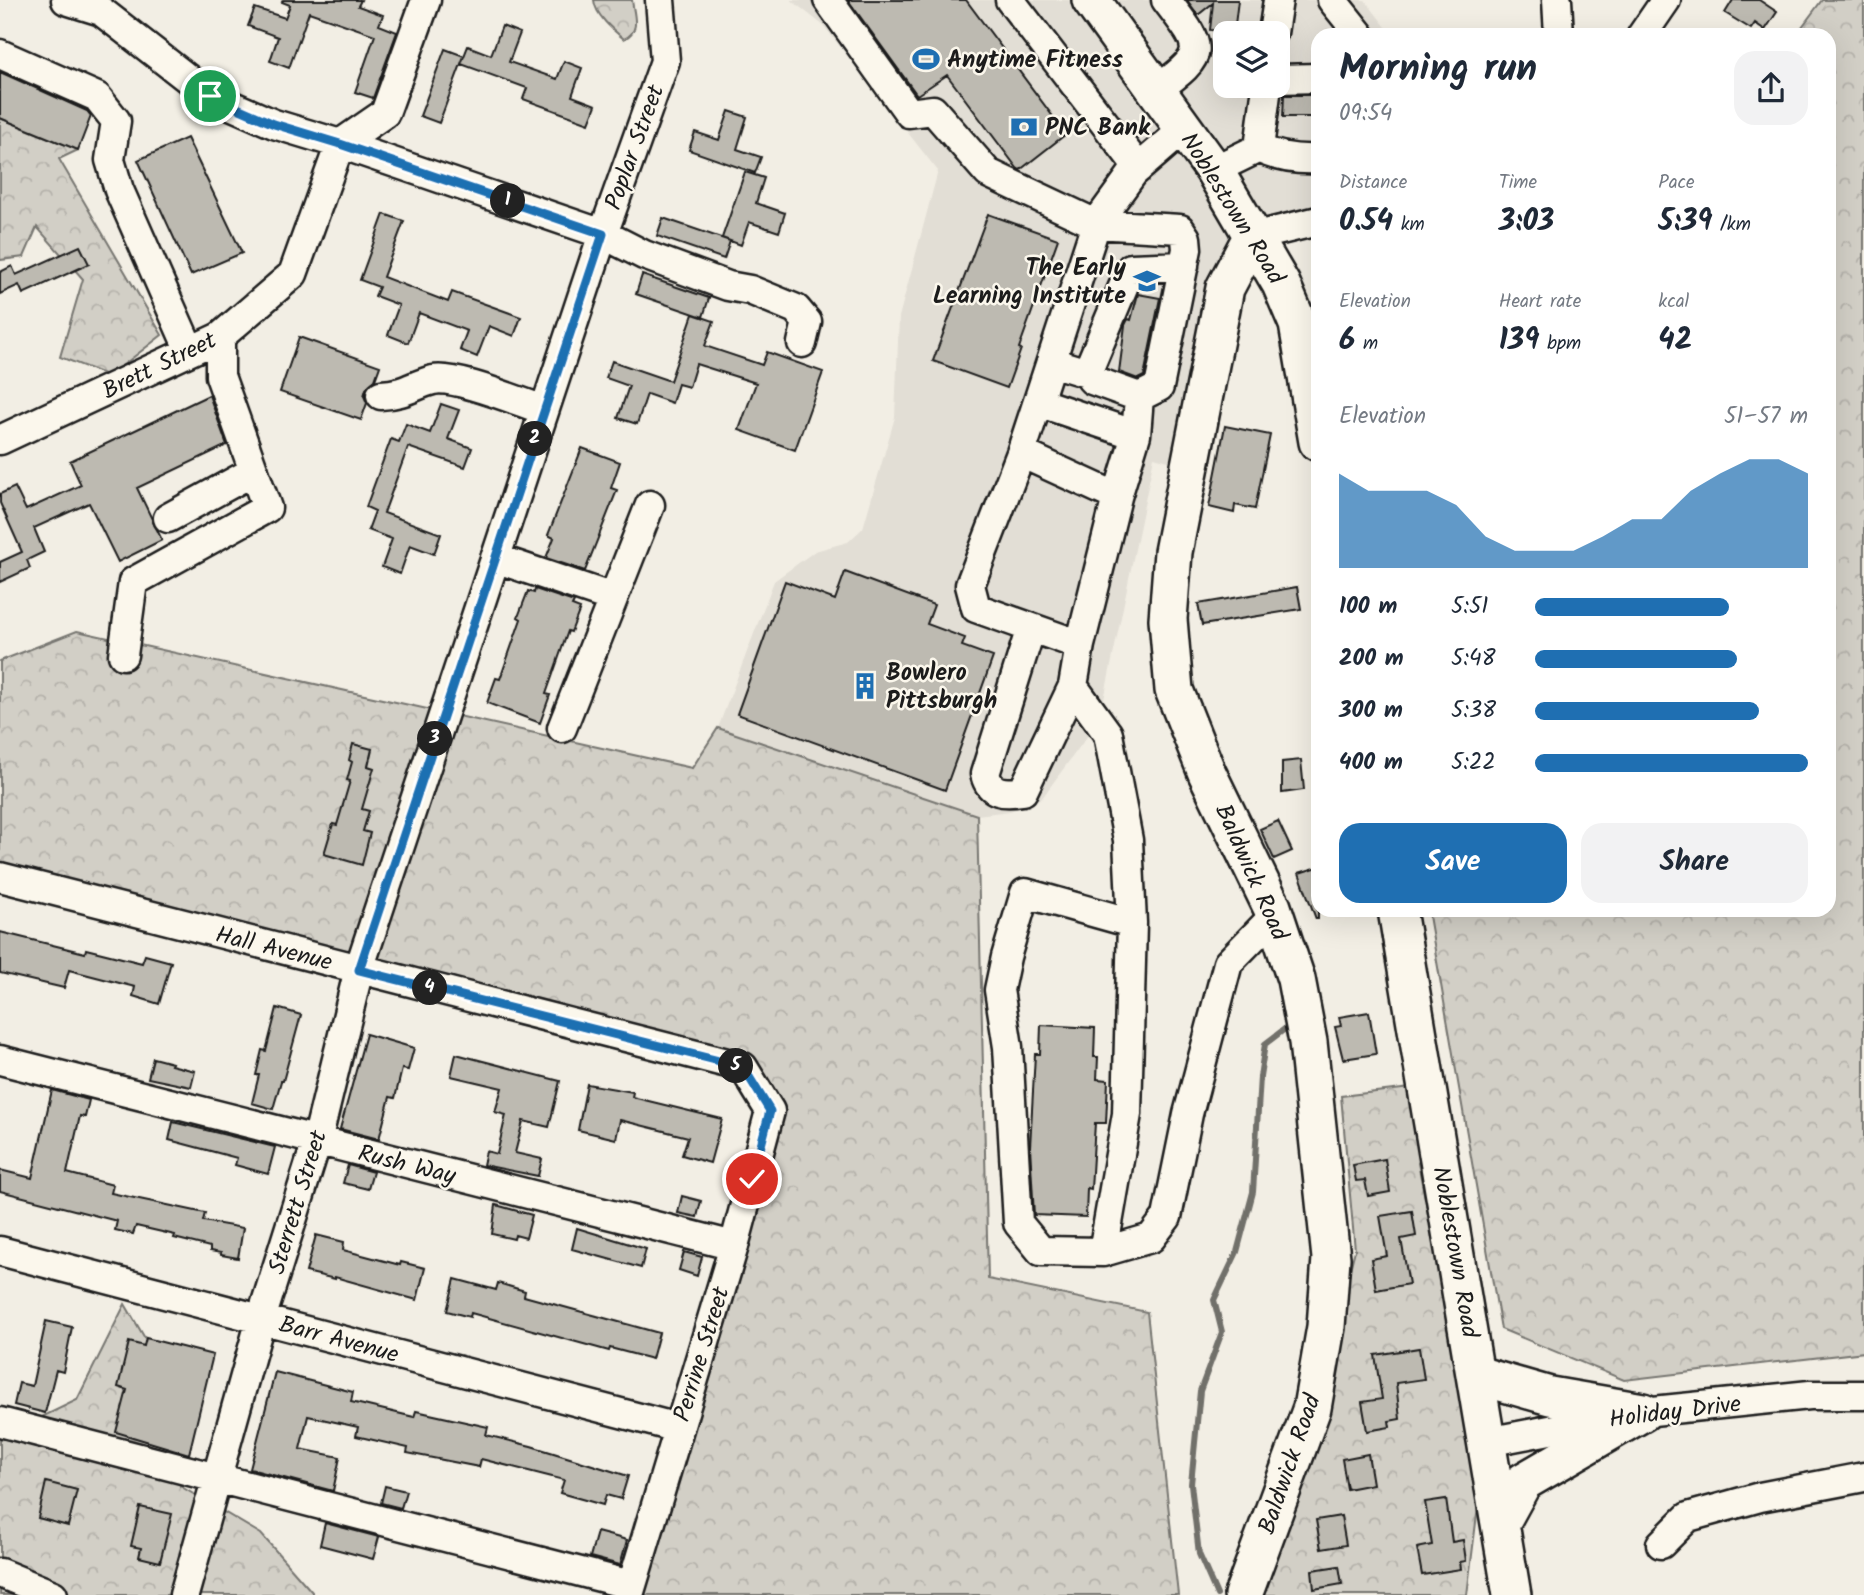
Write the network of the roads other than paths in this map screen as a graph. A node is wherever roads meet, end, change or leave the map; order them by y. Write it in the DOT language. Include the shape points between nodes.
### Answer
graph roads {
  1 [pos="66,0"];
  2 [pos="426,0"];
  3 [pos="660,0"];
  4 [pos="828,0"];
  5 [pos="1010,0"];
  6 [pos="1091,0"];
  7 [pos="1166,0"];
  8 [pos="1278,0"];
  9 [pos="1332,0"];
  10 [pos="1557,0"];
  11 [pos="1666,0"];
  12 [pos="1275,21"];
  13 [pos="1354,28"];
  14 [pos="1559,28"];
  15 [pos="1647,28"];
  16 [pos="0,54"];
  17 [pos="1290,63"];
  18 [pos="1311,63"];
  19 [pos="1311,78"];
  20 [pos="1290,79"];
  21 [pos="1156,90"];
  22 [pos="1265,98"];
  23 [pos="1184,128"];
  24 [pos="340,144"];
  25 [pos="1259,148"];
  26 [pos="1311,159"];
  27 [pos="1139,168"];
  28 [pos="1214,170"];
  29 [pos="1311,223"];
  30 [pos="1096,224"];
  31 [pos="603,234"];
  32 [pos="1252,237"];
  33 [pos="1184,266"];
  34 [pos="220,337"];
  35 [pos="802,343"];
  36 [pos="190,351"];
  37 [pos="1051,362"];
  38 [pos="1087,373"];
  39 [pos="381,395"];
  40 [pos="1139,397"];
  41 [pos="1311,401"];
  42 [pos="1038,402"];
  43 [pos="544,410"];
  44 [pos="1136,435"];
  45 [pos="0,440"];
  46 [pos="1021,453"];
  47 [pos="254,471"];
  48 [pos="1117,496"];
  49 [pos="650,505"];
  50 [pos="167,518"];
  51 [pos="495,558"];
  52 [pos="613,598"];
  53 [pos="1031,628"];
  54 [pos="1080,645"];
  55 [pos="123,654"];
  56 [pos="1073,686"];
  57 [pos="562,728"];
  58 [pos="0,877"];
  59 [pos="1275,915"];
  60 [pos="1398,917"];
  61 [pos="1132,923"];
  62 [pos="359,970"];
  63 [pos="0,1060"];
  64 [pos="770,1111"];
  65 [pos="317,1141"];
  66 [pos="734,1246"];
  67 [pos="0,1251"];
  68 [pos="1103,1252"];
  69 [pos="261,1319"];
  70 [pos="1477,1375"];
  71 [pos="1864,1395"];
  72 [pos="1643,1412"];
  73 [pos="0,1422"];
  74 [pos="678,1428"];
  75 [pos="1487,1442"];
  76 [pos="216,1477"];
  77 [pos="1864,1477"];
  78 [pos="1501,1522"];
  79 [pos="1661,1544"];
  80 [pos="0,1573"];
  81 [pos="630,1590"];
  82 [pos="53,1595"];
  83 [pos="184,1595"];
  84 [pos="1243,1595"];
  85 [pos="1512,1595"];
  1 -- 24 [label="street" via="101,11 210,96 274,124"];
  2 -- 24 [label="street" via="385,113"];
  3 -- 31 [label="street, Poplar Street" via="665,61"];
  4 -- 30 [label="street" via="909,113 933,110 989,173"];
  5 -- 27 [label="street"];
  6 -- 21 [label="main road, Noblestown Road"];
  7 -- 21 [label="street" via="1192,35 1195,48 1187,67"];
  8 -- 12 [label="street"];
  9 -- 13 [label="street"];
  10 -- 14 [label="street"];
  11 -- 15 [label="street"];
  16 -- 36 [label="street" via="97,97 116,121 110,160"];
  17 -- 18 [label="street"];
  19 -- 20 [label="street"];
  21 -- 23 [label="main road, Noblestown Road"];
  22 -- 25 [label="street"];
  23 -- 27 [label="street"];
  23 -- 28 [label="main road, Noblestown Road"];
  24 -- 31 [label="street"];
  24 -- 34 [label="street, Brett Street" via="293,274"];
  25 -- 26 [label="street" via="1273,155"];
  25 -- 28 [label="street"];
  27 -- 30 [label="street"];
  28 -- 32 [label="main road, Noblestown Road"];
  29 -- 32 [label="street"];
  30 -- 33 [label="street" via="1180,229 1186,238"];
  30 -- 37 [label="street"];
  31 -- 35 [label="street" via="644,255 796,309 807,322"];
  31 -- 43 [label="street, Poplar Street"];
  32 -- 41 [label="main road, Noblestown Road" via="1281,284 1298,324"];
  32 -- 59 [label="main road, Baldwick Road" via="1225,288 1173,552 1168,620 1174,690 1207,773"];
  33 -- 38 [label="street" via="1131,268"];
  33 -- 40 [label="street" via="1159,387"];
  34 -- 36 [label="street, Brett Street"];
  34 -- 47 [label="street" via="220,376"];
  36 -- 45 [label="street, Brett Street"];
  37 -- 38 [label="street"];
  37 -- 42 [label="street"];
  38 -- 40 [label="street" via="1093,380"];
  39 -- 43 [label="street" via="398,394 433,380 450,380"];
  40 -- 44 [label="street"];
  42 -- 44 [label="street"];
  42 -- 46 [label="street"];
  43 -- 51 [label="street, Poplar Street"];
  44 -- 48 [label="street"];
  46 -- 48 [label="street"];
  46 -- 53 [label="street" via="970,585 976,608"];
  47 -- 50 [label="street"];
  47 -- 55 [label="street" via="267,508 132,582"];
  48 -- 54 [label="street"];
  49 -- 52 [label="street"];
  51 -- 52 [label="street"];
  51 -- 62 [label="street, Poplar Street"];
  52 -- 57 [label="street"];
  53 -- 54 [label="street"];
  53 -- 56 [label="street" via="985,774 993,790 1023,791"];
  54 -- 56 [label="street"];
  56 -- 61 [label="street" via="1108,734 1128,840"];
  58 -- 62 [label="street, Hall Avenue"];
  59 -- 68 [label="street" via="1228,963 1188,1114 1167,1217 1151,1238"];
  59 -- 84 [label="main road, Baldwick Road" via="1296,979 1308,1042 1331,1258 1326,1327 1312,1408"];
  60 -- 70 [label="main road, Noblestown Road"];
  61 -- 68 [label="street" via="1127,1114"];
  61 -- 68 [label="street" via="1025,893 999,990 1008,1047 1018,1223 1041,1251"];
  62 -- 64 [label="street, Hall Avenue" via="743,1067"];
  62 -- 65 [label="street, Sterrett Street"];
  63 -- 65 [label="street, Rush Way"];
  64 -- 66 [label="street, Perrine Street"];
  65 -- 66 [label="street, Rush Way"];
  65 -- 69 [label="street, Sterrett Street"];
  66 -- 74 [label="street, Perrine Street"];
  67 -- 69 [label="street, Barr Avenue"];
  69 -- 74 [label="street, Barr Avenue"];
  69 -- 76 [label="street, Sterrett Street"];
  70 -- 72 [label="main road" via="1550,1396"];
  70 -- 75 [label="main road, Noblestown Road"];
  71 -- 72 [label="street, Holiday Drive" via="1810,1395"];
  72 -- 75 [label="street, Holiday Drive"];
  72 -- 78 [label="main road" via="1523,1482"];
  73 -- 76 [label="street"];
  74 -- 81 [label="street, Perrine Street"];
  75 -- 78 [label="main road, Noblestown Road"];
  76 -- 81 [label="street"];
  76 -- 83 [label="street, Sterrett Street"];
  77 -- 79 [label="street" via="1759,1497 1688,1517"];
  78 -- 85 [label="main road, Noblestown Road"];
  80 -- 82 [label="street"];
}
